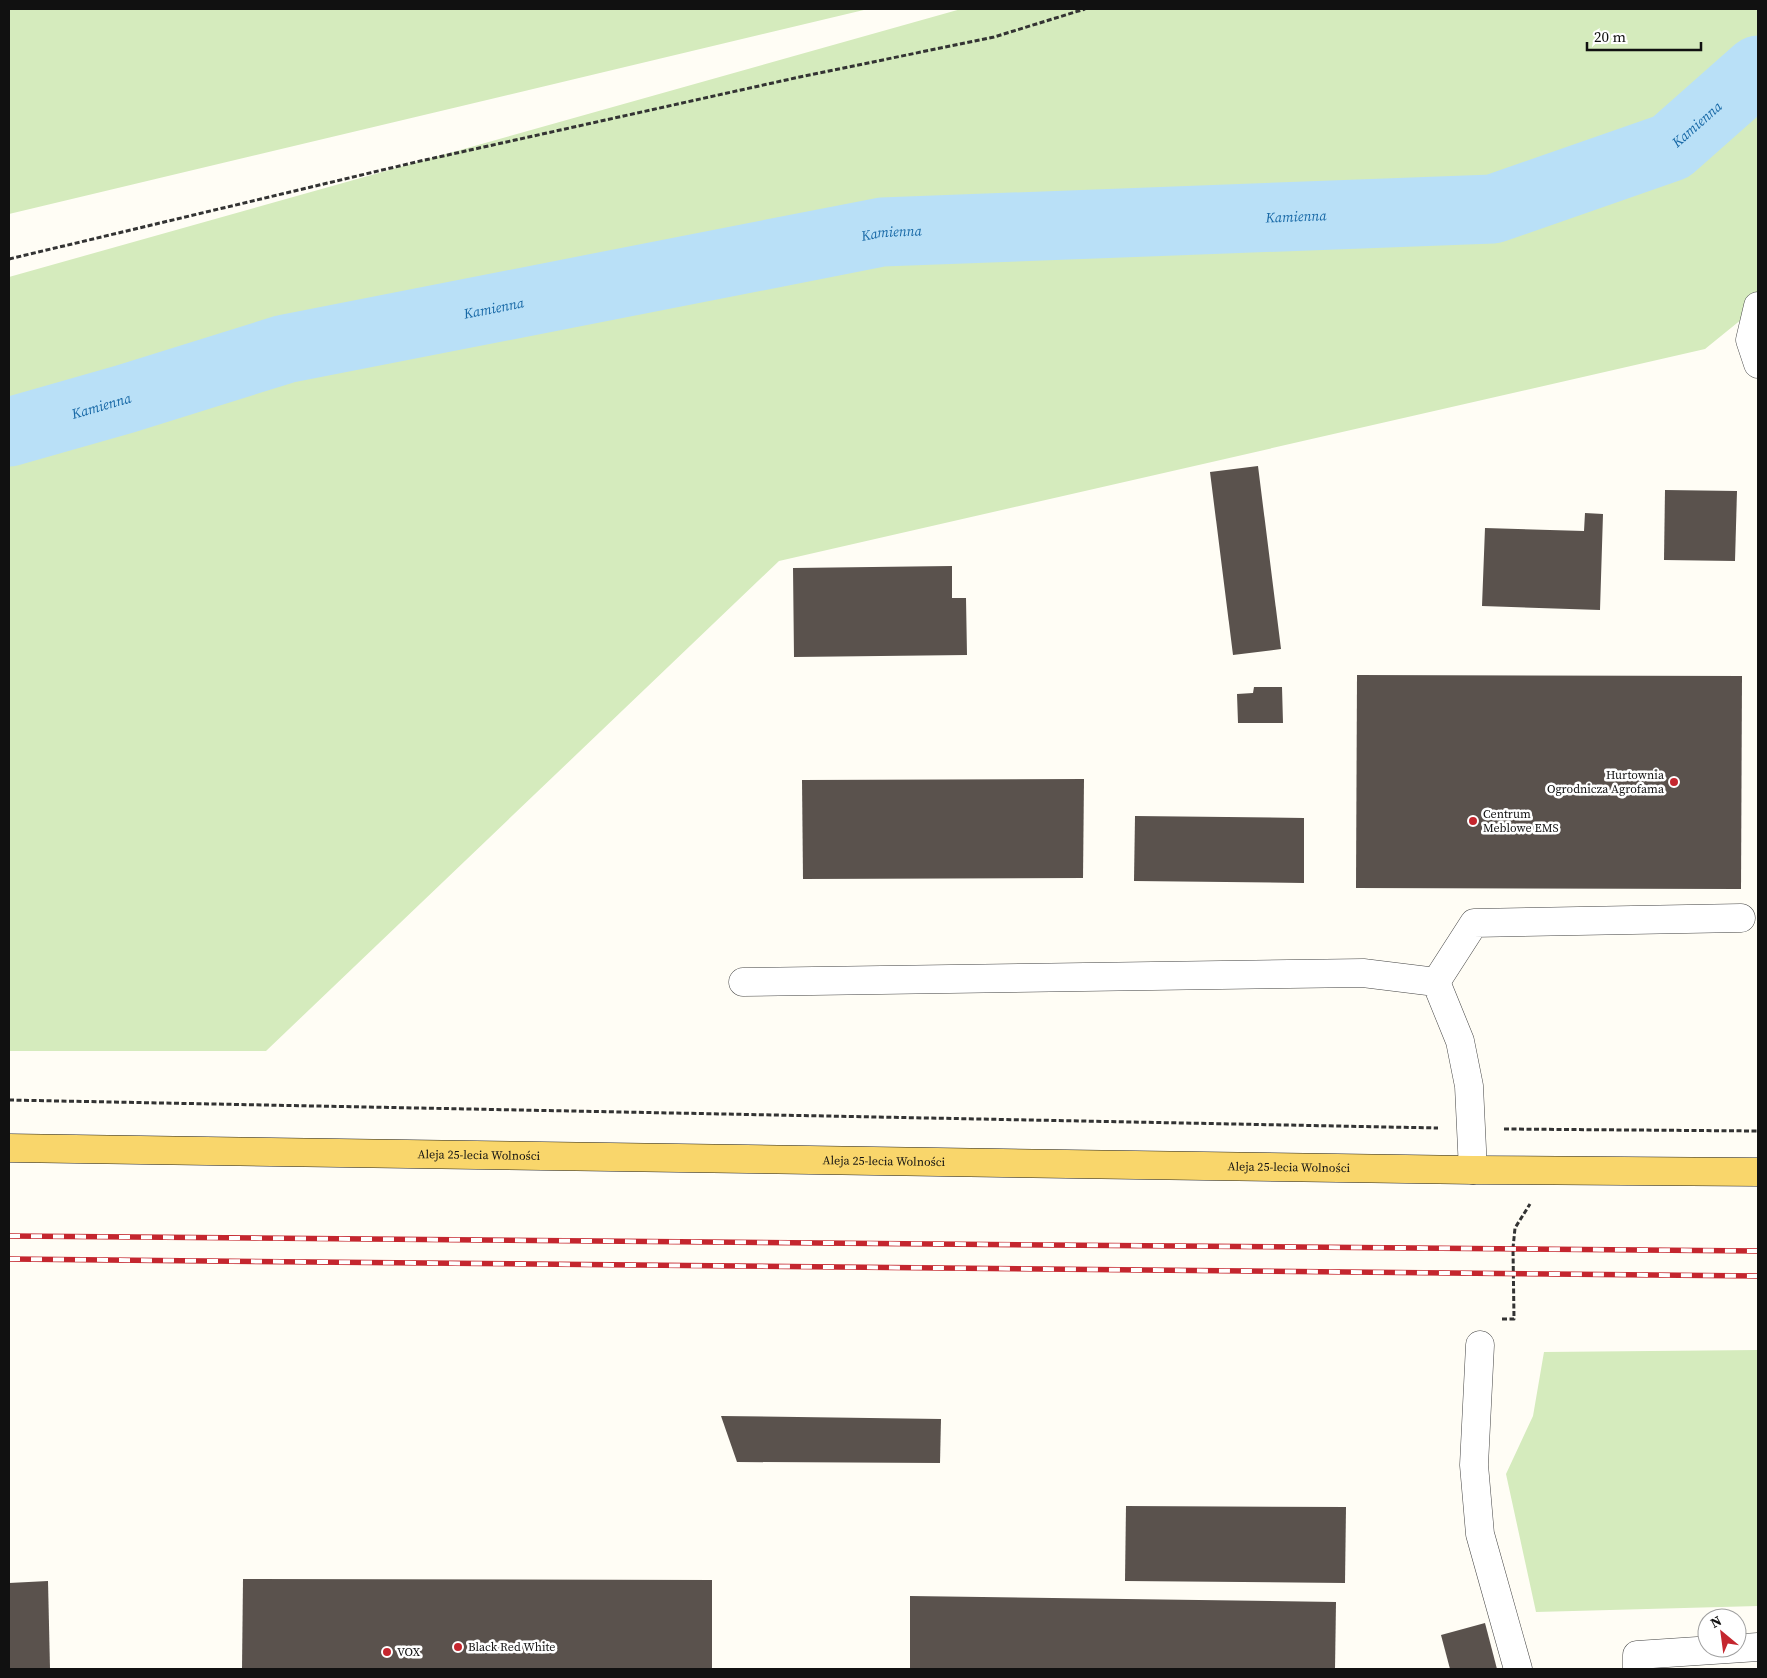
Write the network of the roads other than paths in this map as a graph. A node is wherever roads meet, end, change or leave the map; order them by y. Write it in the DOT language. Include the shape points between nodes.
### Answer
graph roads {
  1 [pos="1758,306"];
  2 [pos="1758,364"];
  3 [pos="1741,918"];
  4 [pos="743,982"];
  5 [pos="1436,982"];
  6 [pos="9,1148"];
  7 [pos="1473,1170"];
  8 [pos="1758,1172"];
  9 [pos="1480,1345"];
  10 [pos="1758,1647"];
  11 [pos="1518,1669"];
  12 [pos="1637,1669"];
  1 -- 2 [label="street" via="1750,340"];
  3 -- 5 [label="street" via="1474,924"];
  4 -- 5 [label="street" via="1363,973"];
  5 -- 7 [label="street" via="1460,1041 1469,1086"];
  6 -- 7 [label="main road, Aleja 25-lecia Wolności"];
  7 -- 8 [label="main road, Aleja 25-lecia Wolności"];
  9 -- 11 [label="street" via="1474,1465 1480,1534"];
  10 -- 12 [label="street" via="1637,1655"];
}
